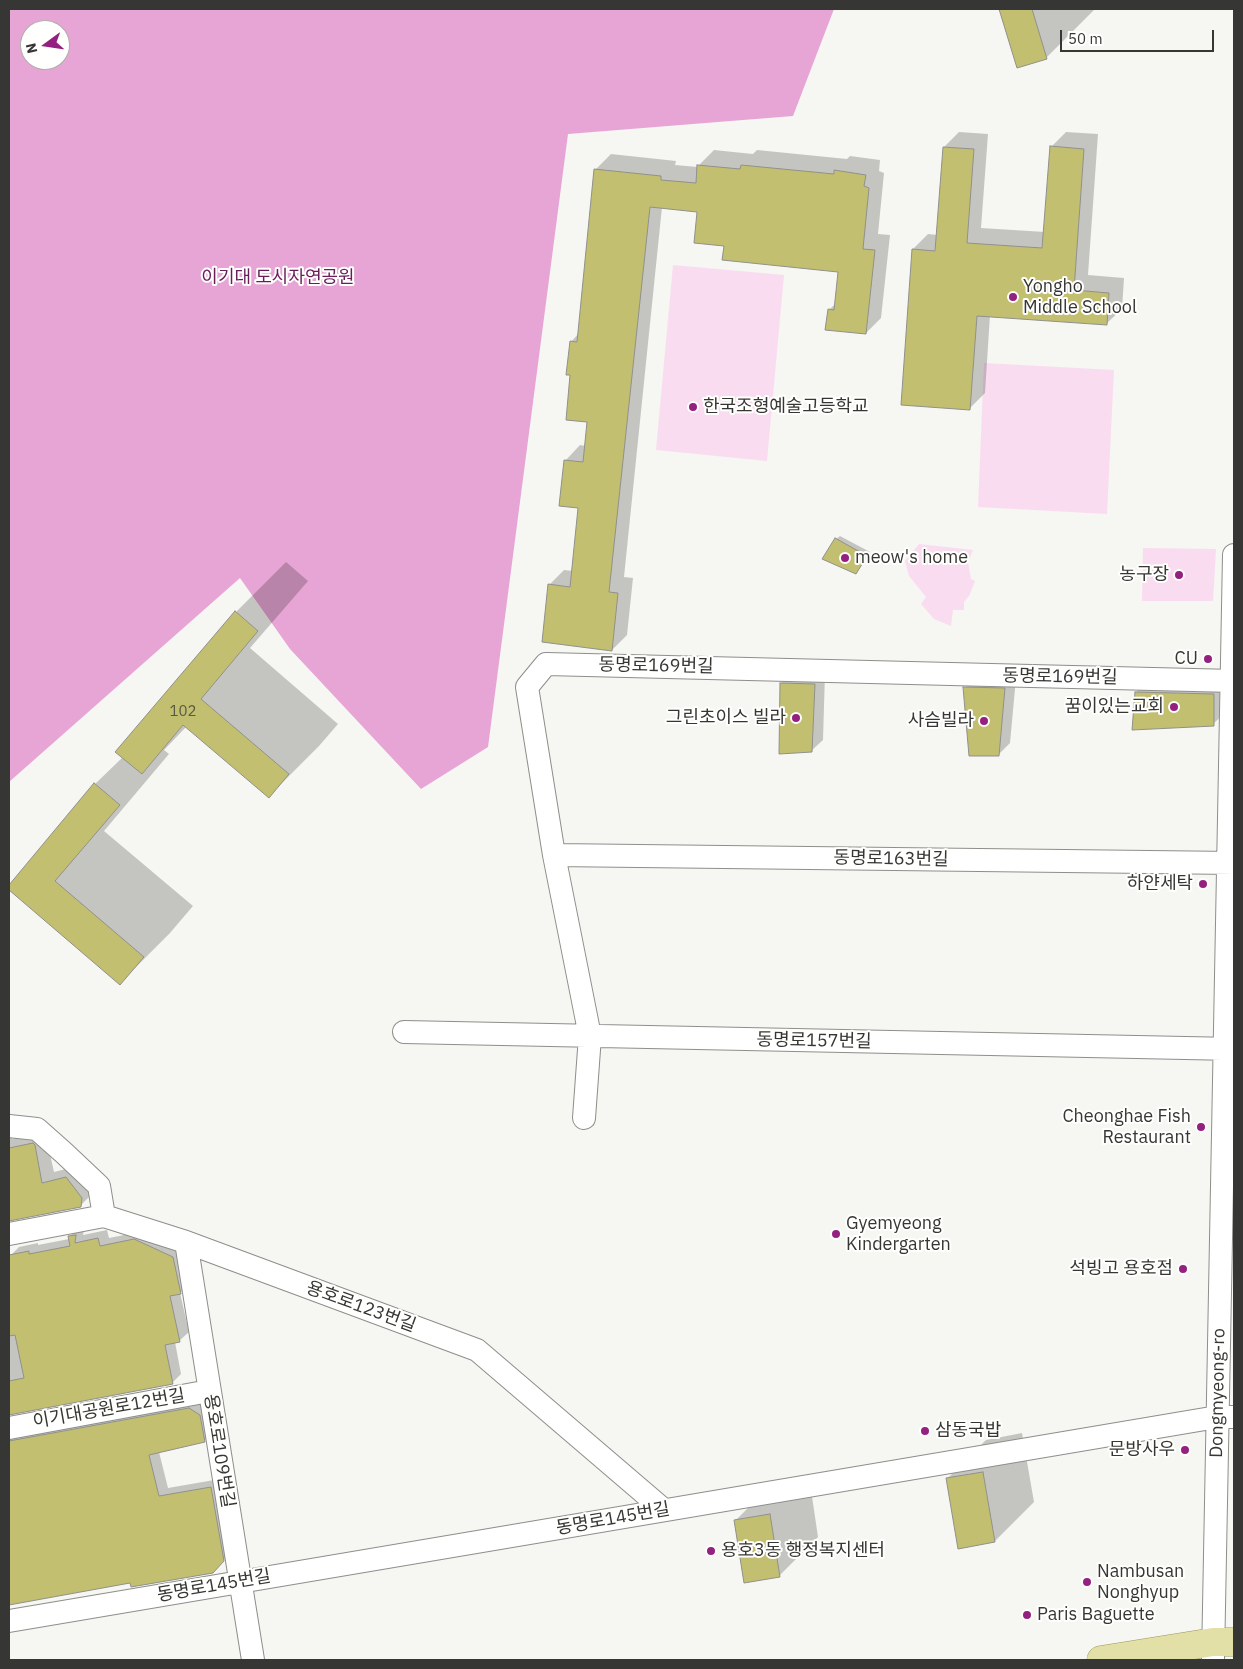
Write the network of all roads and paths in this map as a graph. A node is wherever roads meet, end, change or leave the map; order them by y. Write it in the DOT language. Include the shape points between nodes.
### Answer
graph roads {
  1 [pos="1234,555"];
  2 [pos="1233,681"];
  3 [pos="554,855"];
  4 [pos="1231,863"];
  5 [pos="404,1032"];
  6 [pos="590,1036"];
  7 [pos="1230,1049"];
  8 [pos="584,1118"];
  9 [pos="9,1126"];
  10 [pos="104,1216"];
  11 [pos="9,1234"];
  12 [pos="1228,1237"];
  13 [pos="186,1242"];
  14 [pos="210,1391"];
  15 [pos="1226,1417"];
  16 [pos="9,1428"];
  17 [pos="664,1510"];
  18 [pos="240,1582"];
  19 [pos="9,1621"];
  20 [pos="1220,1648"];
  21 [pos="253,1660"];
  22 [pos="1101,1660"];
  1 -- 2 [label="street, Dongmyeong-ro"];
  2 -- 3 [label="street, 동명로169번길" via="546,664 527,687"];
  2 -- 4 [label="street, Dongmyeong-ro"];
  3 -- 4 [label="street, 동명로163번길"];
  3 -- 6 [label="street, 동명로169번길"];
  4 -- 7 [label="street, Dongmyeong-ro"];
  5 -- 6 [label="street, 동명로157번길"];
  6 -- 7 [label="street, 동명로157번길"];
  6 -- 8 [label="street, 동명로169번길"];
  7 -- 12 [label="street, Dongmyeong-ro"];
  9 -- 10 [label="street" via="37,1129 64,1152 99,1186"];
  10 -- 11 [label="street, 용호로123번길"];
  10 -- 13 [label="street, 용호로123번길"];
  12 -- 15 [label="street, Dongmyeong-ro"];
  13 -- 14 [label="street, 용호로109번길"];
  13 -- 17 [label="street, 용호로123번길" via="477,1350"];
  14 -- 16 [label="street, 이기대공원로12번길"];
  14 -- 18 [label="street, 용호로109번길"];
  15 -- 17 [label="street, 동명로145번길"];
  15 -- 20 [label="street, Dongmyeong-ro"];
  17 -- 18 [label="street, 동명로145번길"];
  18 -- 19 [label="street, 동명로145번길"];
  18 -- 21 [label="street, 용호로109번길"];
  20 -- 22 [label="main road"];
}
